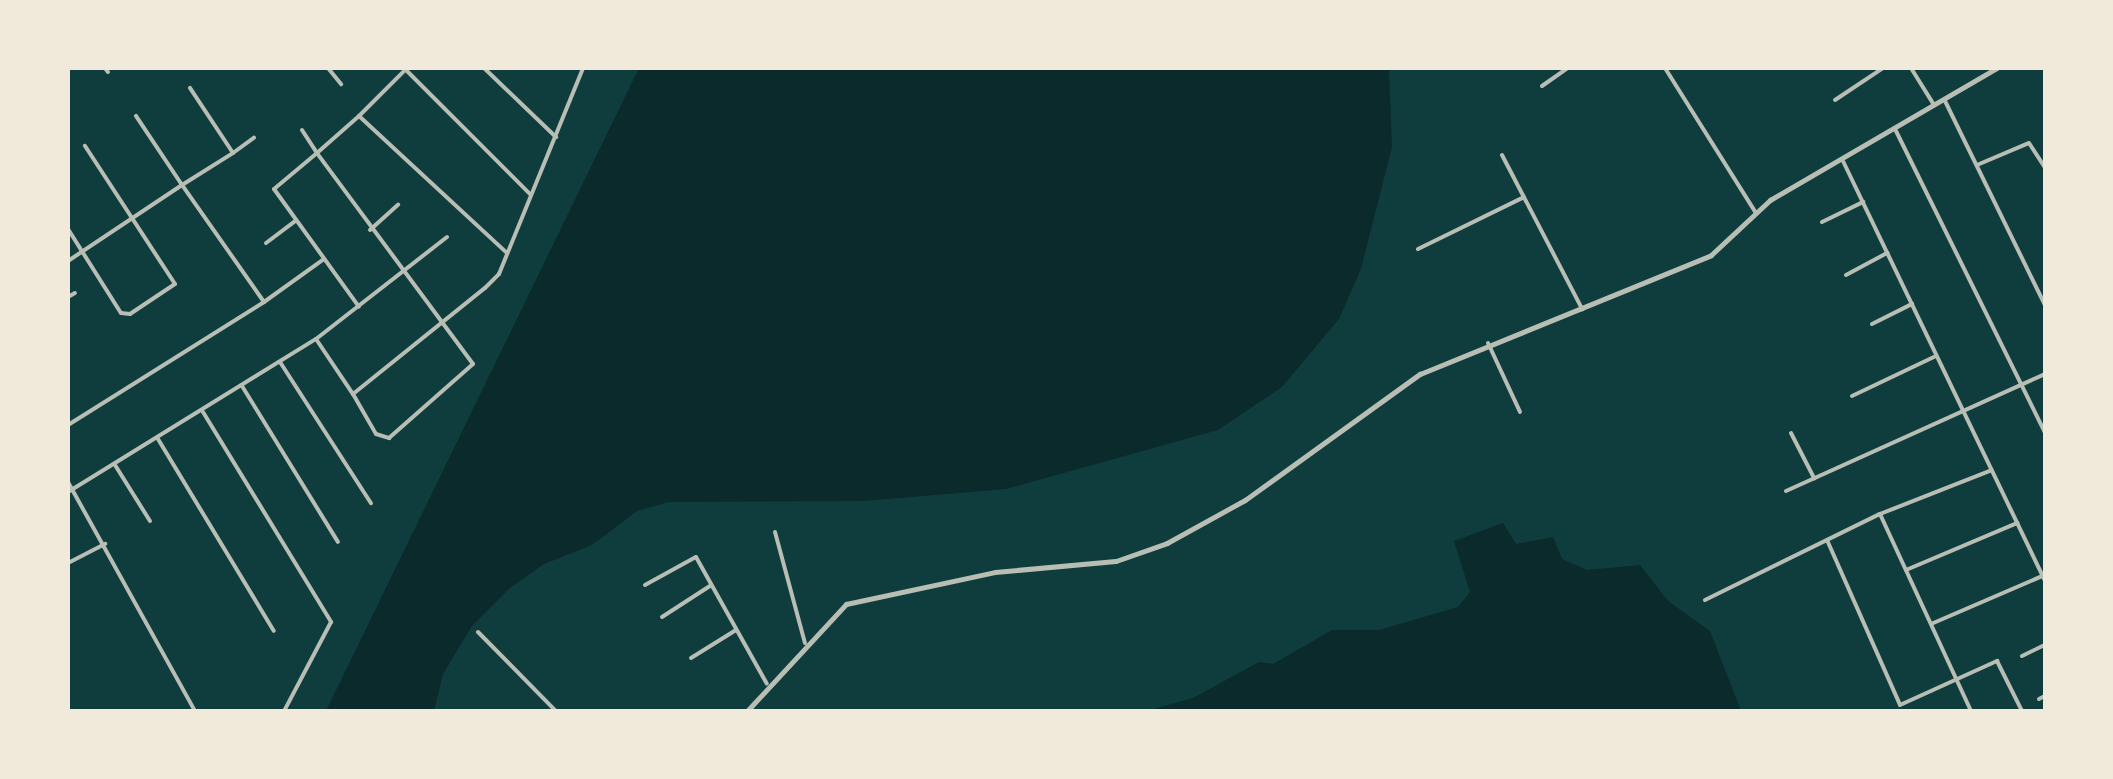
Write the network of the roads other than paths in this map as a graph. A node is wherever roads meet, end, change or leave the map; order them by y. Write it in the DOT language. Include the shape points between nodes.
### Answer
graph roads {
  1 [pos="328,68"];
  2 [pos="484,68"];
  3 [pos="583,68"];
  4 [pos="1568,68"];
  5 [pos="1665,68"];
  6 [pos="1883,68"];
  7 [pos="1911,68"];
  8 [pos="1997,68"];
  9 [pos="405,69"];
  10 [pos="1560,70"];
  11 [pos="341,84"];
  12 [pos="1542,86"];
  13 [pos="190,88"];
  14 [pos="1835,100"];
  15 [pos="1945,101"];
  16 [pos="1935,107"];
  17 [pos="136,116"];
  18 [pos="359,116"];
  19 [pos="1895,129"];
  20 [pos="302,130"];
  21 [pos="556,137"];
  22 [pos="254,138"];
  23 [pos="85,146"];
  24 [pos="233,153"];
  25 [pos="317,153"];
  26 [pos="1502,155"];
  27 [pos="1842,159"];
  28 [pos="1977,165"];
  29 [pos="2045,168"];
  30 [pos="182,185"];
  31 [pos="530,194"];
  32 [pos="1524,197"];
  33 [pos="1863,202"];
  34 [pos="398,205"];
  35 [pos="1756,213"];
  36 [pos="131,219"];
  37 [pos="295,221"];
  38 [pos="1822,222"];
  39 [pos="68,229"];
  40 [pos="370,230"];
  41 [pos="447,237"];
  42 [pos="266,243"];
  43 [pos="1418,249"];
  44 [pos="82,252"];
  45 [pos="506,252"];
  46 [pos="1887,253"];
  47 [pos="324,259"];
  48 [pos="68,261"];
  49 [pos="406,275"];
  50 [pos="1846,275"];
  51 [pos="75,293"];
  52 [pos="68,297"];
  53 [pos="264,302"];
  54 [pos="1912,304"];
  55 [pos="2045,305"];
  56 [pos="359,307"];
  57 [pos="1582,309"];
  58 [pos="443,324"];
  59 [pos="1872,324"];
  60 [pos="316,339"];
  61 [pos="1488,343"];
  62 [pos="1936,356"];
  63 [pos="280,362"];
  64 [pos="2045,374"];
  65 [pos="2019,382"];
  66 [pos="242,386"];
  67 [pos="353,394"];
  68 [pos="1852,396"];
  69 [pos="1962,409"];
  70 [pos="203,412"];
  71 [pos="1520,412"];
  72 [pos="68,425"];
  73 [pos="2045,432"];
  74 [pos="1791,433"];
  75 [pos="158,439"];
  76 [pos="115,465"];
  77 [pos="1992,470"];
  78 [pos="1814,478"];
  79 [pos="68,482"];
  80 [pos="70,490"];
  81 [pos="1786,491"];
  82 [pos="371,503"];
  83 [pos="1880,514"];
  84 [pos="150,521"];
  85 [pos="2017,523"];
  86 [pos="775,532"];
  87 [pos="1827,540"];
  88 [pos="338,542"];
  89 [pos="105,544"];
  90 [pos="68,563"];
  91 [pos="1906,570"];
  92 [pos="2044,577"];
  93 [pos="645,585"];
  94 [pos="710,586"];
  95 [pos="1705,600"];
  96 [pos="662,617"];
  97 [pos="1931,624"];
  98 [pos="736,630"];
  99 [pos="274,631"];
  100 [pos="478,632"];
  101 [pos="805,643"];
  102 [pos="2045,645"];
  103 [pos="2022,656"];
  104 [pos="691,658"];
  105 [pos="1956,679"];
  106 [pos="767,684"];
  107 [pos="2045,696"];
  108 [pos="2039,699"];
  109 [pos="193,710"];
  110 [pos="284,711"];
  111 [pos="556,711"];
  112 [pos="683,711"];
  113 [pos="745,711"];
  114 [pos="1971,711"];
  115 [pos="2022,711"];
  1 -- 11 [label="street"];
  2 -- 21 [label="street"];
  3 -- 21 [label="street"];
  4 -- 10 [label="street"];
  5 -- 35 [label="street"];
  6 -- 14 [label="street"];
  7 -- 16 [label="street"];
  8 -- 15 [label="street"];
  9 -- 18 [label="street"];
  9 -- 31 [label="street"];
  10 -- 12 [label="street"];
  13 -- 24 [label="street"];
  15 -- 16 [label="street"];
  15 -- 28 [label="street"];
  16 -- 19 [label="street"];
  17 -- 30 [label="street"];
  18 -- 25 [label="street"];
  18 -- 45 [label="street"];
  19 -- 27 [label="street"];
  19 -- 65 [label="street"];
  20 -- 25 [label="street"];
  21 -- 31 [label="street"];
  22 -- 24 [label="street"];
  23 -- 36 [label="street"];
  24 -- 30 [label="street"];
  25 -- 37 [label="street" via="275,186"];
  25 -- 40 [label="street"];
  26 -- 32 [label="street"];
  27 -- 33 [label="street"];
  27 -- 35 [label="street"];
  28 -- 29 [label="street" via="2026,143"];
  28 -- 55 [label="street"];
  30 -- 36 [label="street"];
  30 -- 53 [label="street"];
  31 -- 45 [label="street"];
  32 -- 43 [label="street"];
  32 -- 57 [label="street"];
  33 -- 38 [label="street"];
  33 -- 46 [label="street"];
  34 -- 40 [label="street"];
  35 -- 57 [label="street" via="1711,255"];
  36 -- 44 [label="street"];
  36 -- 44 [label="street" via="174,286 125,315"];
  37 -- 42 [label="street"];
  37 -- 47 [label="street"];
  39 -- 44 [label="street"];
  40 -- 49 [label="street"];
  41 -- 49 [label="street"];
  44 -- 48 [label="street"];
  45 -- 58 [label="street" via="499,274"];
  46 -- 50 [label="street"];
  46 -- 54 [label="street"];
  47 -- 53 [label="street"];
  47 -- 56 [label="street"];
  49 -- 56 [label="street"];
  49 -- 58 [label="street"];
  51 -- 52 [label="street"];
  53 -- 72 [label="street"];
  54 -- 59 [label="street"];
  54 -- 62 [label="street"];
  56 -- 60 [label="street"];
  57 -- 61 [label="street"];
  58 -- 67 [label="street"];
  58 -- 67 [label="street" via="473,361 471,370 389,438 376,434"];
  60 -- 63 [label="street"];
  60 -- 67 [label="street"];
  61 -- 71 [label="street"];
  61 -- 101 [label="street" via="1394,389 1245,500 1167,543 1116,561 995,572 857,599"];
  62 -- 68 [label="street"];
  62 -- 69 [label="street"];
  63 -- 66 [label="street"];
  63 -- 82 [label="street"];
  64 -- 65 [label="street"];
  65 -- 69 [label="street"];
  65 -- 73 [label="street"];
  66 -- 70 [label="street"];
  66 -- 88 [label="street"];
  69 -- 77 [label="street"];
  69 -- 78 [label="street"];
  70 -- 75 [label="street"];
  70 -- 110 [label="street" via="331,622"];
  74 -- 78 [label="street"];
  75 -- 76 [label="street"];
  75 -- 99 [label="street"];
  76 -- 80 [label="street"];
  76 -- 84 [label="street"];
  77 -- 83 [label="street"];
  77 -- 85 [label="street"];
  78 -- 81 [label="street"];
  79 -- 80 [label="street"];
  80 -- 89 [label="street"];
  83 -- 87 [label="street"];
  83 -- 91 [label="street"];
  85 -- 91 [label="street"];
  85 -- 92 [label="street"];
  86 -- 101 [label="street"];
  87 -- 95 [label="street"];
  87 -- 105 [label="street" via="1900,705"];
  89 -- 90 [label="street"];
  89 -- 109 [label="street"];
  91 -- 97 [label="street"];
  92 -- 97 [label="street"];
  93 -- 94 [label="street" via="693,554"];
  94 -- 96 [label="street"];
  94 -- 98 [label="street"];
  97 -- 105 [label="street"];
  98 -- 104 [label="street"];
  98 -- 106 [label="street"];
  100 -- 111 [label="street"];
  101 -- 106 [label="street"];
  102 -- 103 [label="street"];
  105 -- 114 [label="street"];
  105 -- 115 [label="street" via="1998,661"];
  106 -- 113 [label="street"];
  107 -- 108 [label="street"];
  112 -- 113 [label="street" via="718,705"];
}
